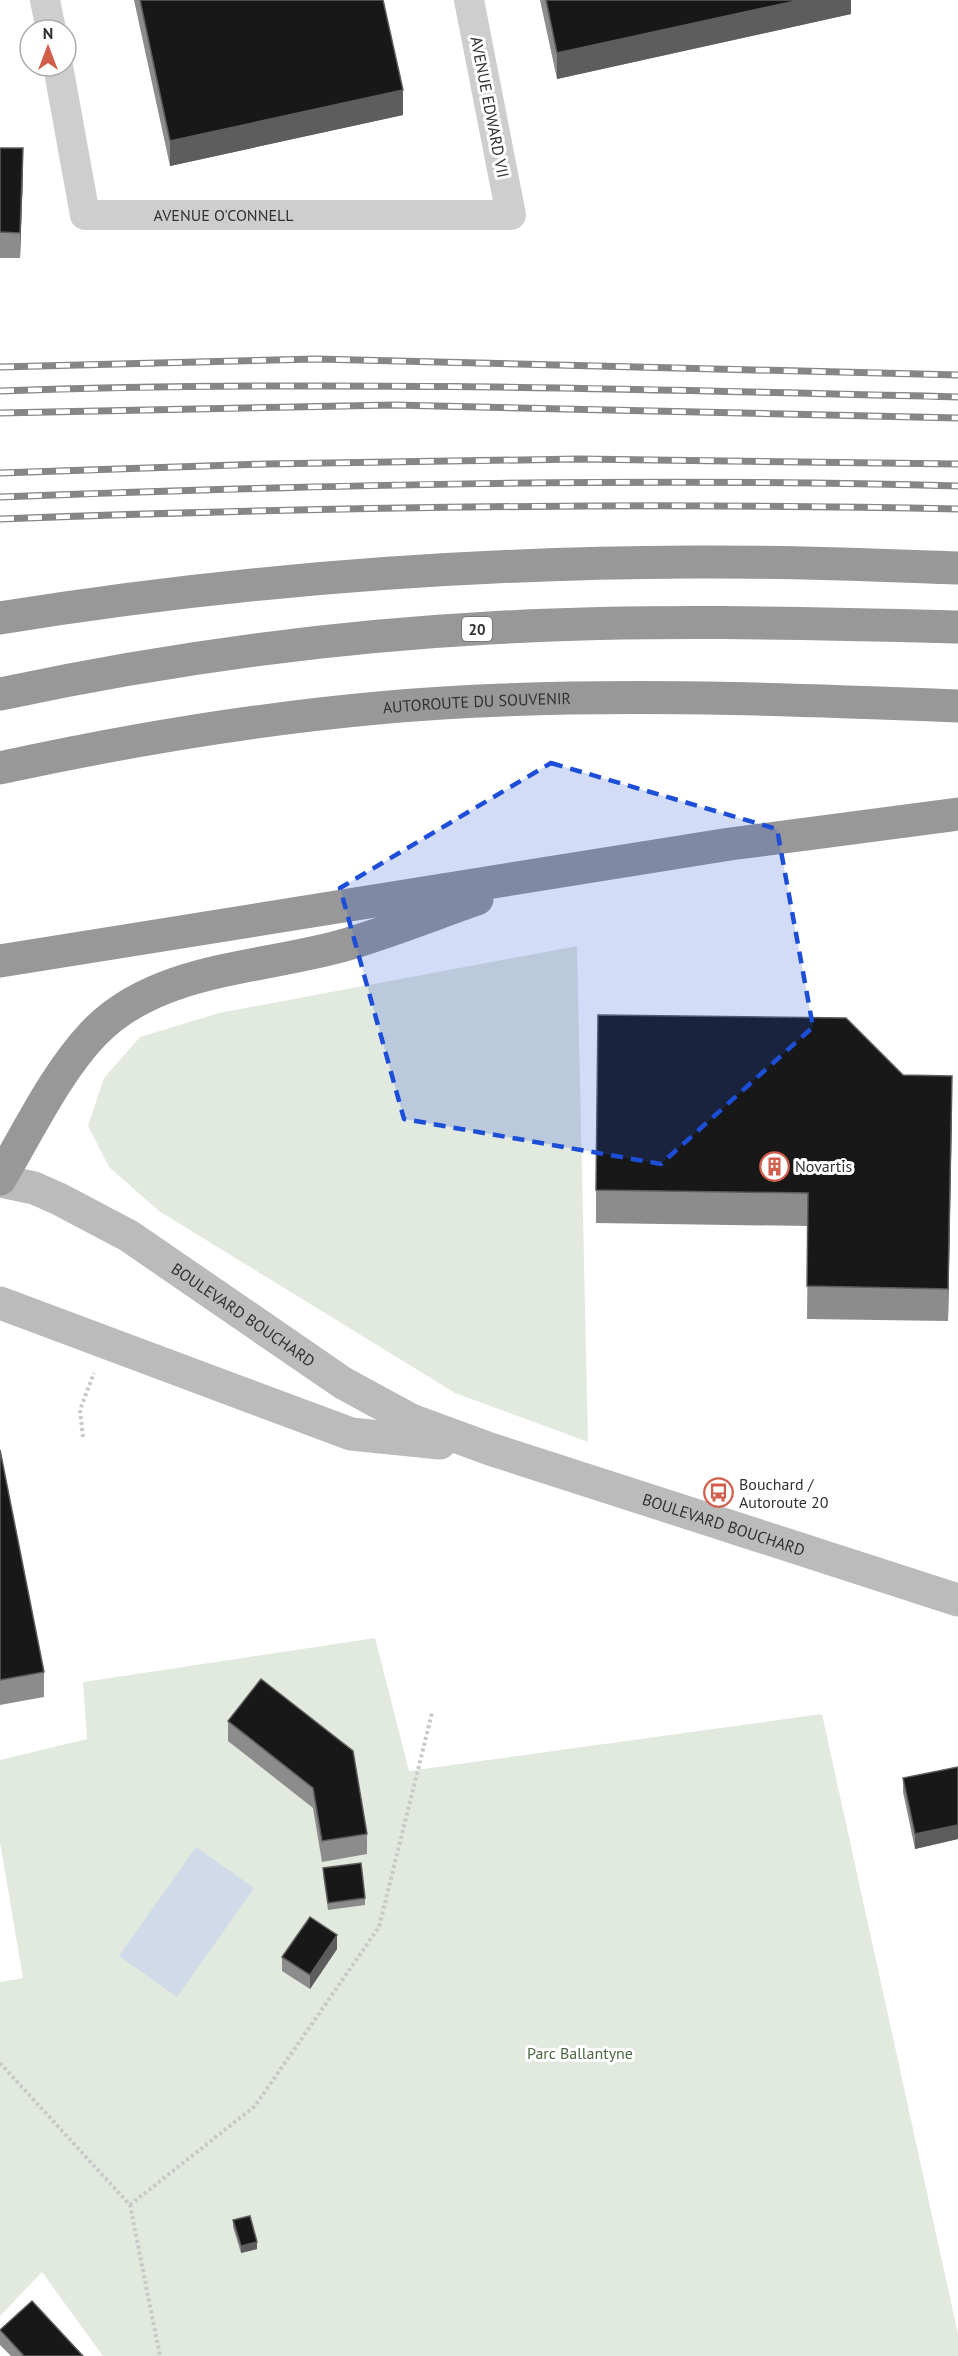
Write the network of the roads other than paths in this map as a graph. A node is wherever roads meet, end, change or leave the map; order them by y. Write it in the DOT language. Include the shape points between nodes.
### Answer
graph roads {
  1 [pos="45,0"];
  2 [pos="469,0"];
  3 [pos="49,18"];
  4 [pos="60,78"];
  5 [pos="511,214"];
  6 [pos="958,568"];
  7 [pos="0,618"];
  8 [pos="958,627"];
  9 [pos="0,694"];
  10 [pos="958,706"];
  11 [pos="0,768"];
  12 [pos="958,814"];
  13 [pos="550,873"];
  14 [pos="0,961"];
  15 [pos="0,1180"];
  16 [pos="0,1303"];
  17 [pos="490,1449"];
  18 [pos="958,1600"];
  1 -- 3 [label="street"];
  2 -- 5 [label="street, AVENUE EDWARD VII"];
  4 -- 5 [label="street, AVENUE O'CONNELL" via="85,214"];
  6 -- 7 [label="highway" via="705,562 471,567 263,583"];
  8 -- 9 [label="highway, 20" via="729,622 487,628 238,652"];
  10 -- 11 [label="highway, AUTOROUTE DU SOUVENIR" via="682,698 455,703 204,729"];
  12 -- 13 [label="highway" via="776,837"];
  13 -- 14 [label="highway"];
  13 -- 15 [label="highway" via="347,945 197,978 139,1000 112,1017 78,1052"];
  15 -- 17 [label="main road, BOULEVARD BOUCHARD" via="34,1188 111,1226 342,1383 411,1420"];
  16 -- 17 [label="main road, BOULEVARD BOUCHARD" via="351,1434"];
  17 -- 18 [label="main road, BOULEVARD BOUCHARD"];
}
